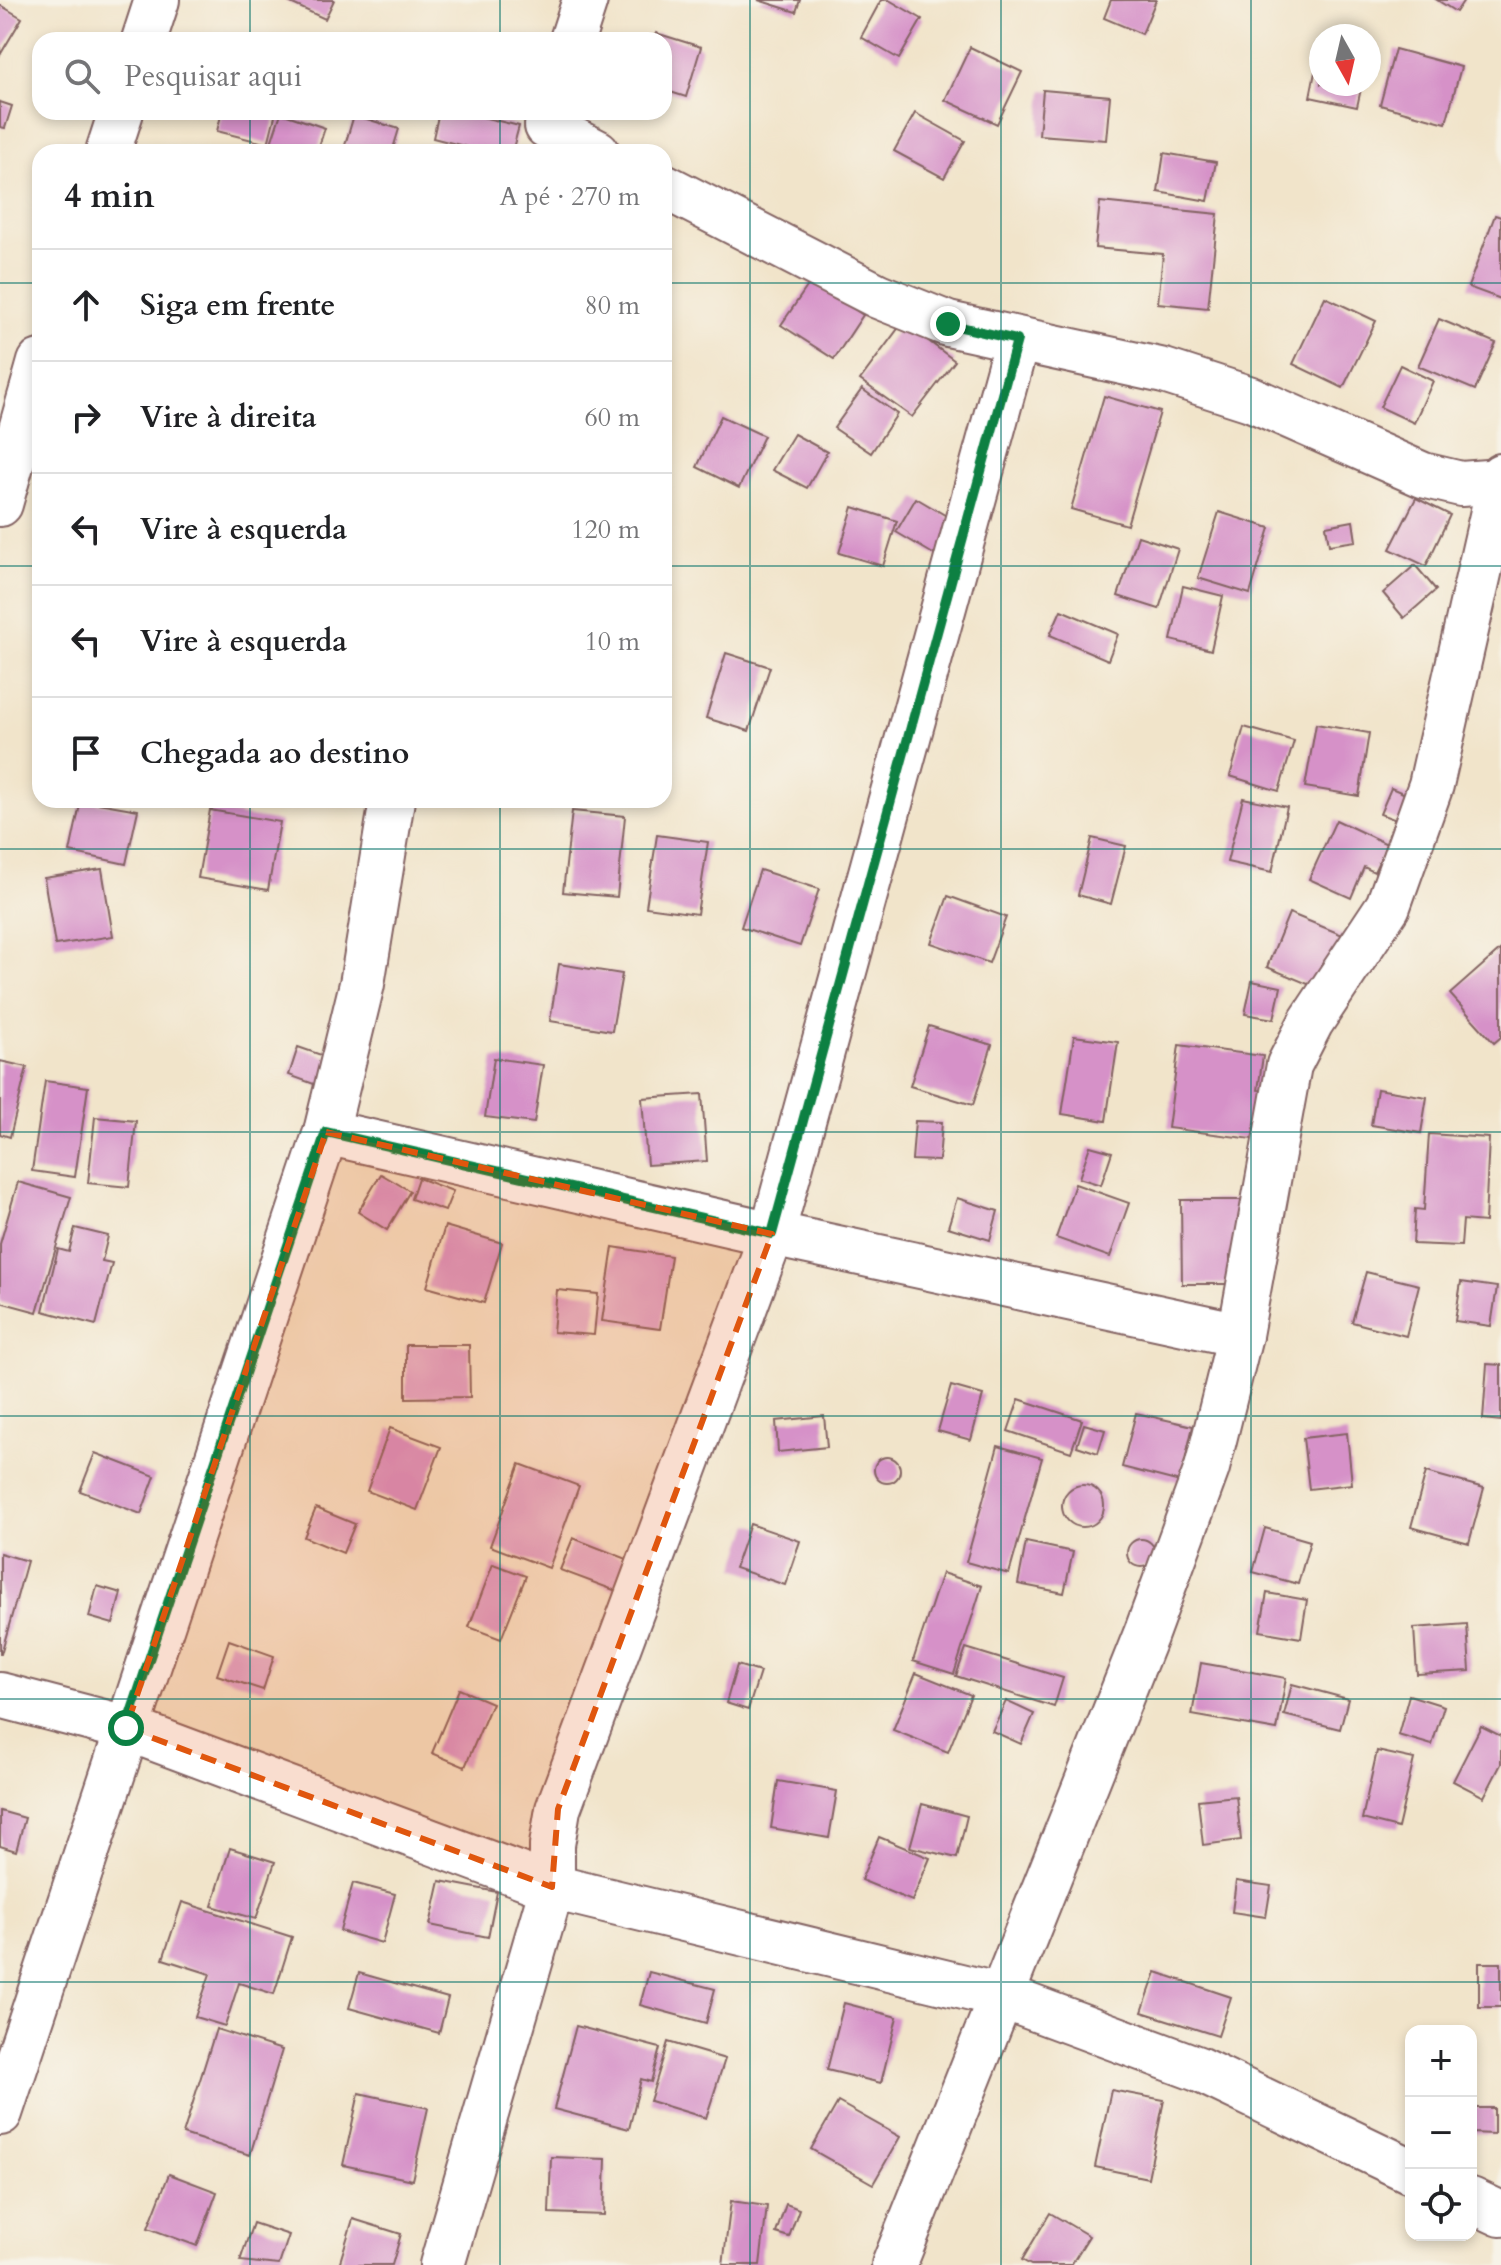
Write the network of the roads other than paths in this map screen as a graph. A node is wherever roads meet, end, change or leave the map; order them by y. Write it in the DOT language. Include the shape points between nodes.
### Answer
graph roads {
  1 [pos="157,0"];
  2 [pos="585,0"];
  3 [pos="147,32"];
  4 [pos="575,32"];
  5 [pos="118,120"];
  6 [pos="545,130"];
  7 [pos="111,144"];
  8 [pos="578,144"];
  9 [pos="672,190"];
  10 [pos="1017,340"];
  11 [pos="32,390"];
  12 [pos="1500,479"];
  13 [pos="0,504"];
  14 [pos="391,808"];
  15 [pos="326,1132"];
  16 [pos="772,1234"];
  17 [pos="1240,1335"];
  18 [pos="0,1695"];
  19 [pos="126,1728"];
  20 [pos="552,1887"];
  21 [pos="1001,1996"];
  22 [pos="0,2113"];
  23 [pos="1407,2169"];
  24 [pos="1477,2203"];
  25 [pos="1501,2214"];
  26 [pos="442,2265"];
  27 [pos="894,2265"];
  1 -- 3 [label="street"];
  2 -- 4 [label="street"];
  5 -- 7 [label="street"];
  6 -- 8 [label="street"];
  9 -- 10 [label="street" via="878,296 948,324"];
  10 -- 12 [label="street" via="1164,371 1251,399 1423,475 1461,484"];
  10 -- 16 [label="street"];
  11 -- 13 [label="street"];
  12 -- 17 [label="street" via="1431,785 1388,906 1311,1022 1289,1065"];
  14 -- 15 [label="street" via="362,984"];
  15 -- 16 [label="street"];
  15 -- 19 [label="street"];
  16 -- 17 [label="street"];
  16 -- 20 [label="street" via="558,1809"];
  17 -- 21 [label="street" via="1207,1468"];
  18 -- 19 [label="street"];
  19 -- 20 [label="street"];
  19 -- 22 [label="street"];
  20 -- 21 [label="street"];
  20 -- 26 [label="street"];
  21 -- 23 [label="street" via="1198,2069"];
  21 -- 27 [label="street"];
  24 -- 25 [label="street"];
}
